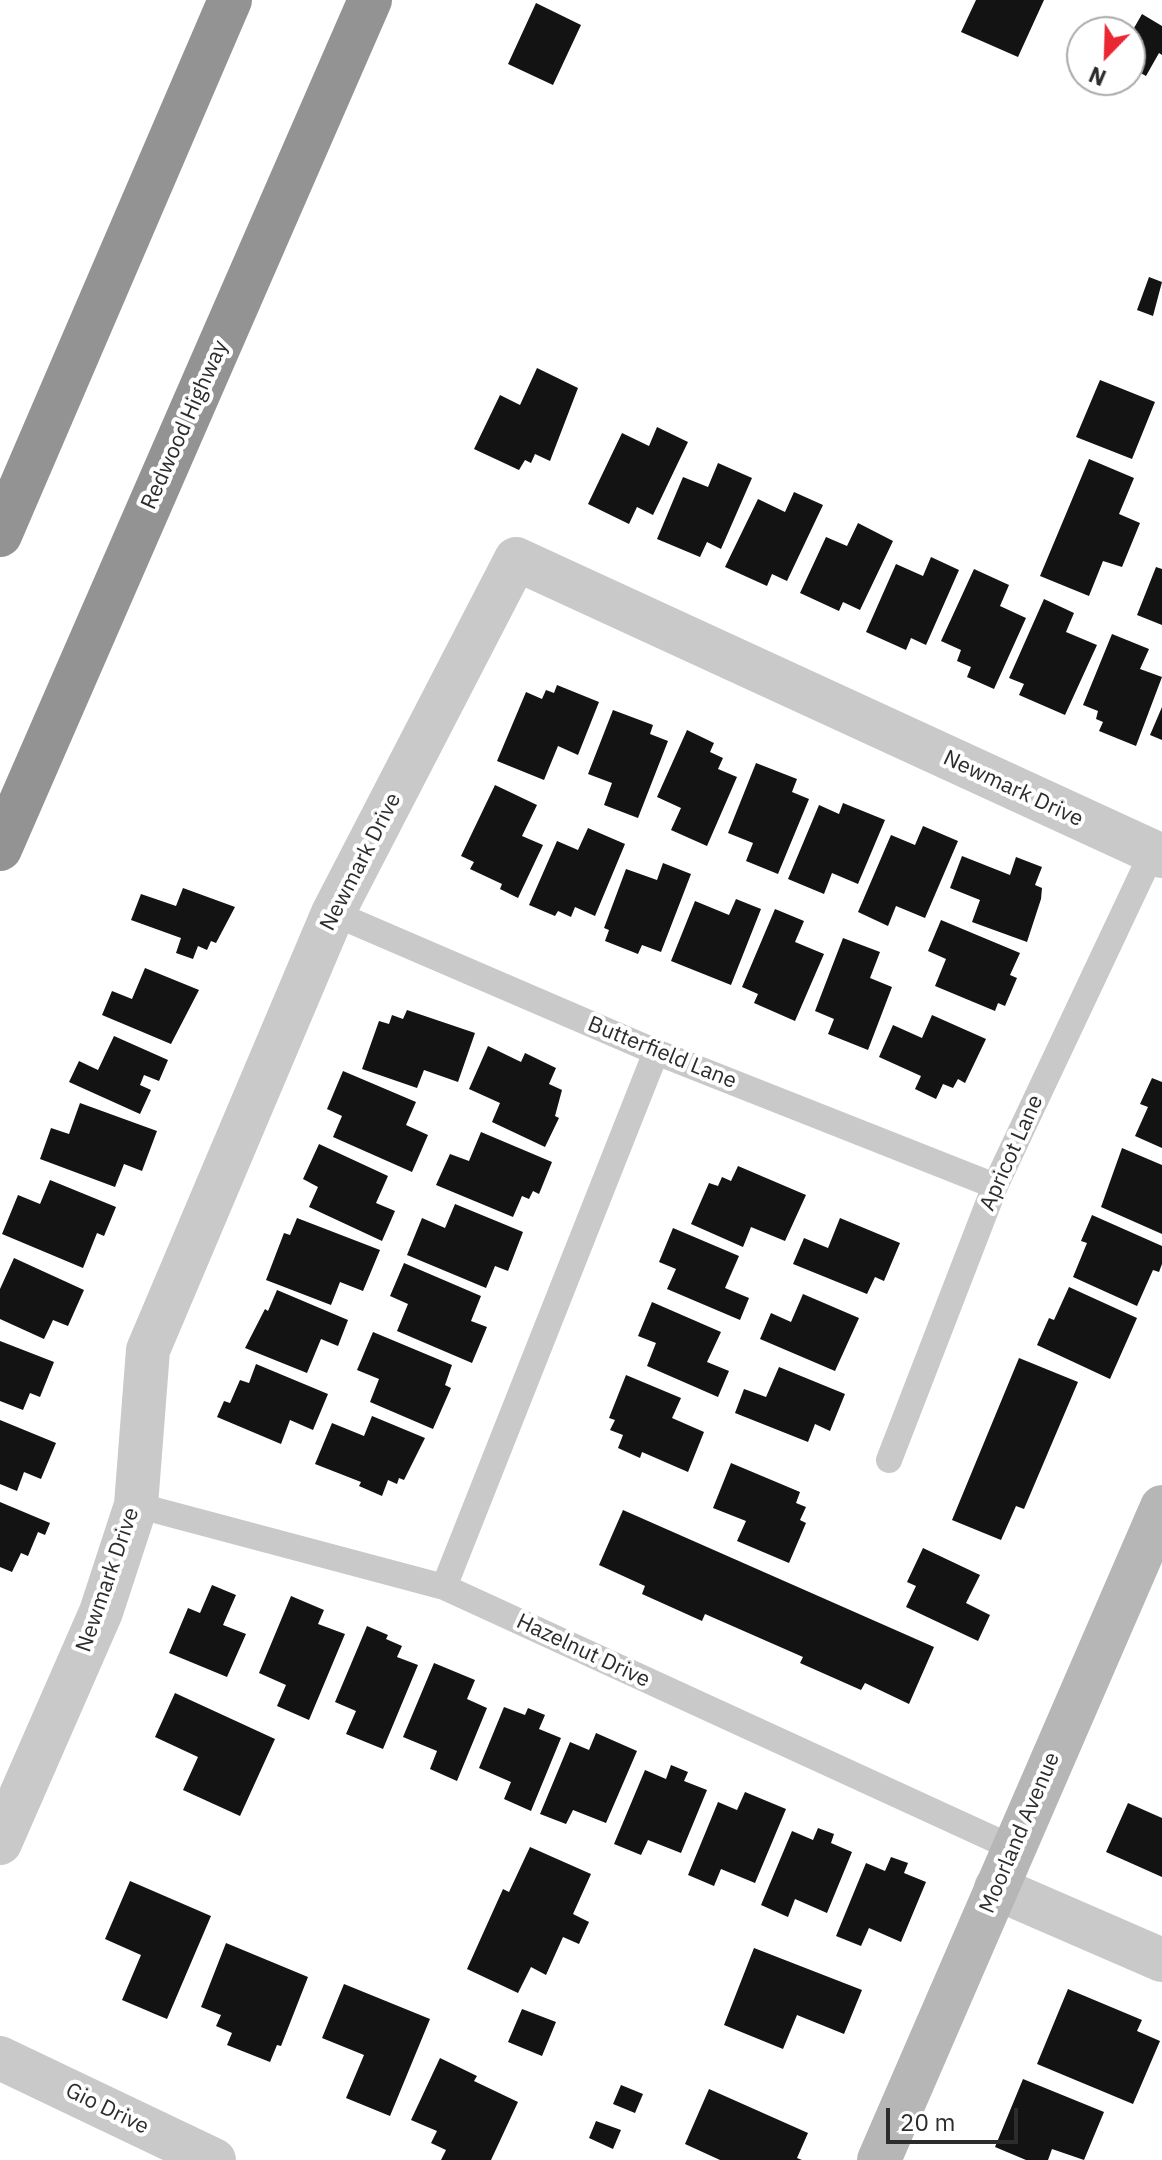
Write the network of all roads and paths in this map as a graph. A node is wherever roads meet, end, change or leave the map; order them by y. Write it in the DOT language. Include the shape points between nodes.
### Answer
graph roads {
  1 [pos="230,0"];
  2 [pos="370,0"];
  3 [pos="0,535"];
  4 [pos="0,849"];
  5 [pos="1157,855"];
  6 [pos="333,913"];
  7 [pos="656,1052"];
  8 [pos="995,1186"];
  9 [pos="889,1460"];
  10 [pos="136,1505"];
  11 [pos="1162,1507"];
  12 [pos="444,1587"];
  13 [pos="0,1843"];
  14 [pos="1013,1848"];
  15 [pos="996,1888"];
  16 [pos="1162,1960"];
  17 [pos="0,2058"];
  18 [pos="214,2160"];
  19 [pos="879,2160"];
  1 -- 3 [label="highway"];
  2 -- 4 [label="highway, Redwood Highway"];
  5 -- 6 [label="street, Newmark Drive" via="516,559"];
  5 -- 8 [label="lane, Apricot Lane"];
  6 -- 7 [label="lane, Butterfield Lane"];
  6 -- 10 [label="street, Newmark Drive" via="148,1350"];
  7 -- 8 [label="lane, Butterfield Lane"];
  7 -- 12 [label="lane"];
  8 -- 9 [label="lane, Apricot Lane"];
  10 -- 12 [label="lane, Hazelnut Drive"];
  10 -- 13 [label="street, Newmark Drive" via="101,1612"];
  11 -- 14 [label="street, Moorland Avenue"];
  12 -- 14 [label="lane, Hazelnut Drive"];
  14 -- 15 [label="street, Moorland Avenue"];
  15 -- 16 [label="street"];
  15 -- 19 [label="street, Moorland Avenue"];
  17 -- 18 [label="street, Gio Drive"];
}
